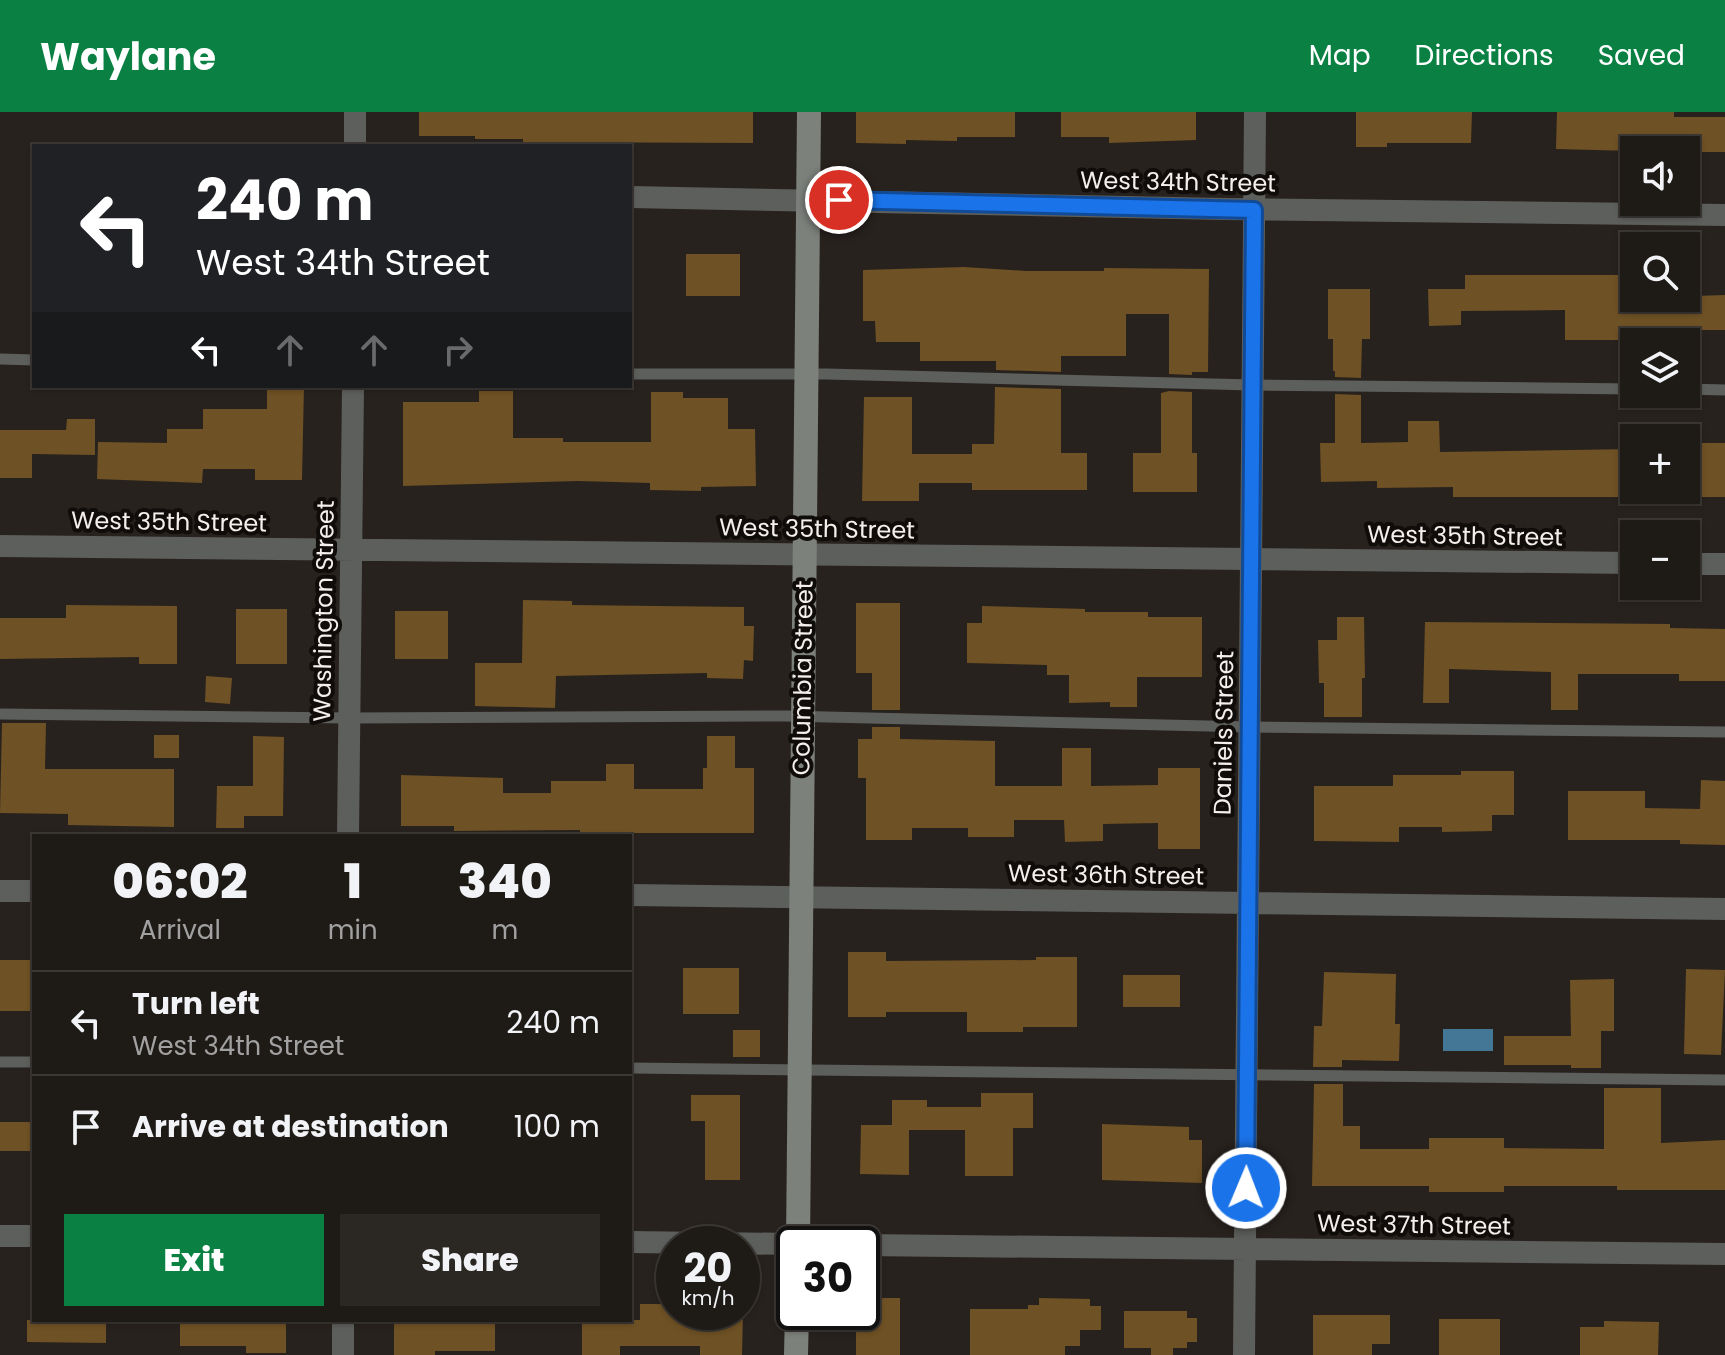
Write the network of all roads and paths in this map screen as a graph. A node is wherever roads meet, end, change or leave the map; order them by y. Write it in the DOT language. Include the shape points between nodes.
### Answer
graph roads {
  1 [pos="355,112"];
  2 [pos="809,112"];
  3 [pos="1255,112"];
  4 [pos="355,144"];
  5 [pos="632,197"];
  6 [pos="808,199"];
  7 [pos="1254,210"];
  8 [pos="1725,215"];
  9 [pos="0,359"];
  10 [pos="32,360"];
  11 [pos="632,374"];
  12 [pos="806,374"];
  13 [pos="1253,385"];
  14 [pos="353,388"];
  15 [pos="1620,389"];
  16 [pos="1700,389"];
  17 [pos="1725,390"];
  18 [pos="0,546"];
  19 [pos="351,550"];
  20 [pos="805,555"];
  21 [pos="1251,560"];
  22 [pos="1620,563"];
  23 [pos="1700,564"];
  24 [pos="1725,564"];
  25 [pos="0,714"];
  26 [pos="803,717"];
  27 [pos="349,718"];
  28 [pos="1250,727"];
  29 [pos="1725,732"];
  30 [pos="348,834"];
  31 [pos="0,891"];
  32 [pos="32,891"];
  33 [pos="632,895"];
  34 [pos="801,896"];
  35 [pos="1248,904"];
  36 [pos="1725,909"];
  37 [pos="0,1062"];
  38 [pos="32,1062"];
  39 [pos="632,1068"];
  40 [pos="799,1069"];
  41 [pos="1247,1075"];
  42 [pos="1725,1080"];
  43 [pos="796,1226"];
  44 [pos="0,1236"];
  45 [pos="32,1236"];
  46 [pos="632,1242"];
  47 [pos="776,1244"];
  48 [pos="880,1245"];
  49 [pos="1245,1249"];
  50 [pos="1725,1254"];
  51 [pos="343,1322"];
  52 [pos="797,1330"];
  53 [pos="343,1355"];
  54 [pos="796,1355"];
  55 [pos="1244,1355"];
  1 -- 4 [label="street"];
  2 -- 6 [label="street, Columbia Street"];
  3 -- 7 [label="street, Daniels Street"];
  5 -- 6 [label="street, West 34th Street"];
  6 -- 7 [label="street, West 34th Street"];
  6 -- 12 [label="street, Columbia Street"];
  7 -- 8 [label="street, West 34th Street"];
  7 -- 13 [label="street, Daniels Street"];
  9 -- 10 [label="lane"];
  11 -- 12 [label="lane"];
  12 -- 13 [label="lane"];
  12 -- 20 [label="street, Columbia Street"];
  13 -- 15 [label="lane"];
  13 -- 21 [label="street, Daniels Street"];
  14 -- 19 [label="street, Washington Street"];
  16 -- 17 [label="lane"];
  18 -- 19 [label="street, West 35th Street"];
  19 -- 20 [label="street, West 35th Street"];
  19 -- 27 [label="street, Washington Street"];
  20 -- 21 [label="street, West 35th Street"];
  20 -- 26 [label="street, Columbia Street"];
  21 -- 22 [label="street, West 35th Street"];
  21 -- 28 [label="street, Daniels Street"];
  23 -- 24 [label="street"];
  25 -- 27 [label="lane"];
  26 -- 27 [label="lane"];
  26 -- 28 [label="lane"];
  26 -- 34 [label="street, Columbia Street"];
  27 -- 30 [label="street, Washington Street"];
  28 -- 29 [label="lane"];
  28 -- 35 [label="street, Daniels Street"];
  31 -- 32 [label="street"];
  33 -- 34 [label="street, West 36th Street"];
  34 -- 35 [label="street, West 36th Street"];
  34 -- 40 [label="street, Columbia Street"];
  35 -- 36 [label="street, West 36th Street"];
  35 -- 41 [label="street, Daniels Street"];
  37 -- 38 [label="lane"];
  39 -- 40 [label="lane"];
  40 -- 41 [label="lane"];
  40 -- 43 [label="street, Columbia Street"];
  41 -- 42 [label="lane"];
  41 -- 49 [label="street, Daniels Street"];
  44 -- 45 [label="street"];
  46 -- 47 [label="street"];
  48 -- 49 [label="street, West 37th Street"];
  49 -- 50 [label="street, West 37th Street"];
  49 -- 55 [label="street, Daniels Street"];
  51 -- 53 [label="street"];
  52 -- 54 [label="street"];
}
